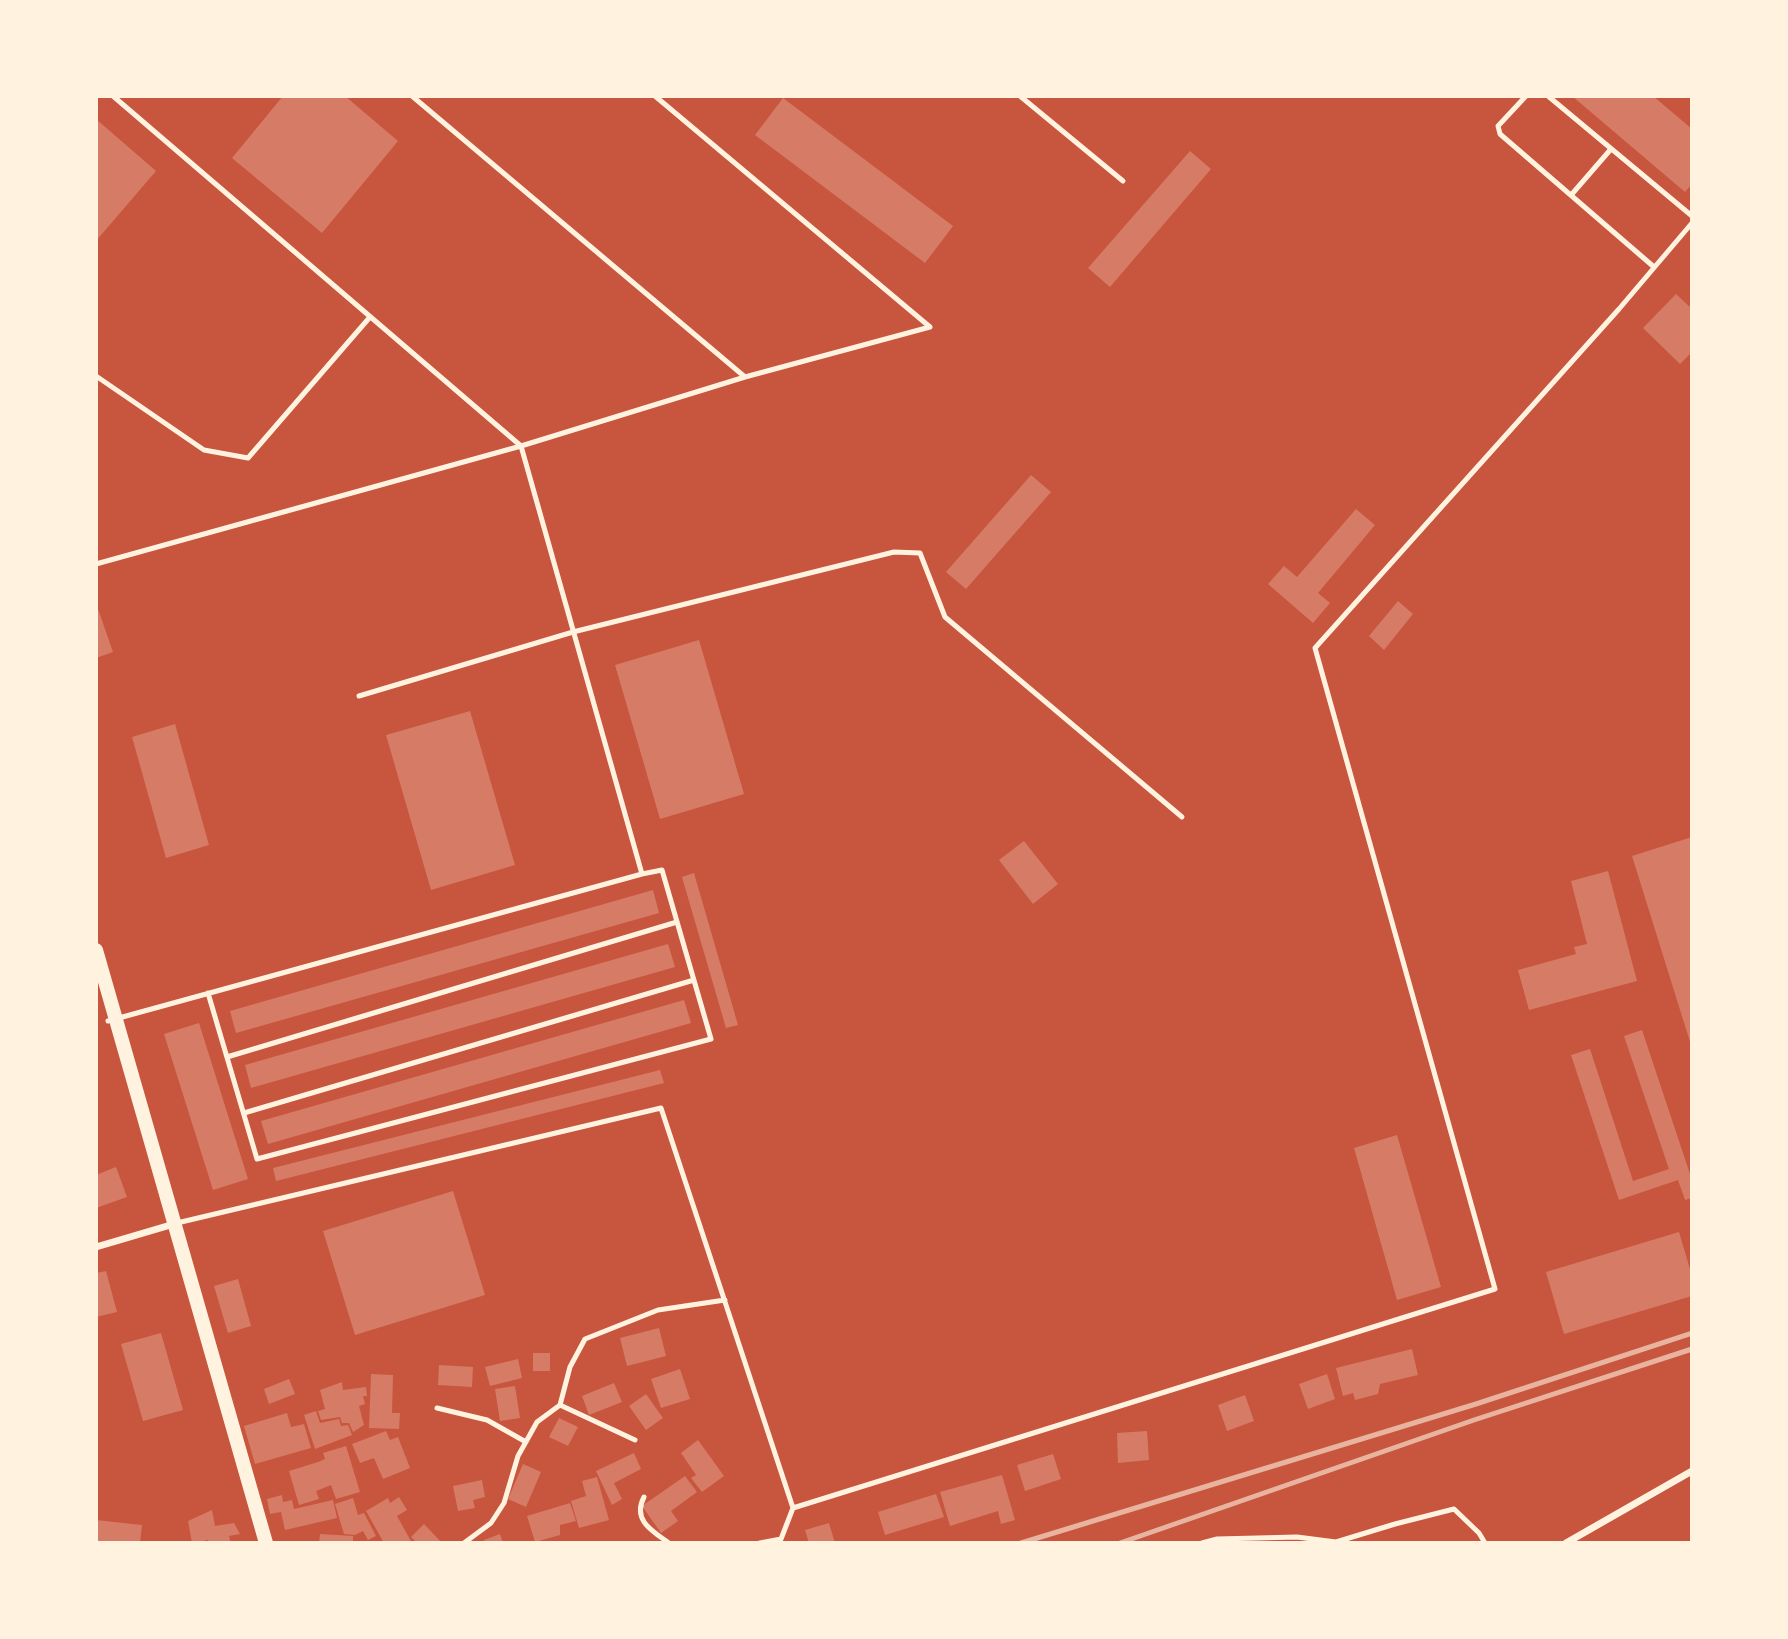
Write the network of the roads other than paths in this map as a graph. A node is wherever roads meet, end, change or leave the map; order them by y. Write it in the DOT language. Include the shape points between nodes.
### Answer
graph roads {
  1 [pos="113,96"];
  2 [pos="412,96"];
  3 [pos="655,96"];
  4 [pos="1020,96"];
  5 [pos="1526,96"];
  6 [pos="1548,96"];
  7 [pos="1611,149"];
  8 [pos="1123,181"];
  9 [pos="1572,194"];
  10 [pos="1692,216"];
  11 [pos="1692,223"];
  12 [pos="1654,267"];
  13 [pos="370,317"];
  14 [pos="96,376"];
  15 [pos="745,377"];
  16 [pos="521,446"];
  17 [pos="96,564"];
  18 [pos="573,632"];
  19 [pos="359,696"];
  20 [pos="1182,817"];
  21 [pos="642,874"];
  22 [pos="677,922"];
  23 [pos="96,950"];
  24 [pos="96,979"];
  25 [pos="694,980"];
  26 [pos="208,993"];
  27 [pos="105,995"];
  28 [pos="112,1020"];
  29 [pos="227,1056"];
  30 [pos="244,1113"];
  31 [pos="171,1225"];
  32 [pos="96,1247"];
  33 [pos="725,1300"];
  34 [pos="560,1405"];
  35 [pos="437,1408"];
  36 [pos="635,1440"];
  37 [pos="526,1442"];
  38 [pos="1692,1471"];
  39 [pos="644,1497"];
  40 [pos="793,1508"];
  41 [pos="258,1543"];
  42 [pos="266,1543"];
  43 [pos="464,1543"];
  44 [pos="669,1543"];
  45 [pos="760,1543"];
  46 [pos="1202,1543"];
  47 [pos="1485,1543"];
  48 [pos="1566,1543"];
  1 -- 13 [label="lane"];
  2 -- 15 [label="lane"];
  3 -- 15 [label="lane" via="930,327"];
  4 -- 8 [label="lane"];
  5 -- 9 [label="lane" via="1499,126 1500,134"];
  6 -- 7 [label="lane"];
  7 -- 9 [label="lane"];
  7 -- 10 [label="lane"];
  9 -- 12 [label="lane"];
  11 -- 12 [label="lane"];
  12 -- 40 [label="lane" via="1315,648 1495,1289"];
  13 -- 14 [label="lane" via="248,458 204,450"];
  13 -- 16 [label="lane"];
  15 -- 16 [label="lane"];
  16 -- 17 [label="lane"];
  16 -- 18 [label="lane"];
  18 -- 19 [label="lane"];
  18 -- 20 [label="lane" via="894,552 920,553 945,617"];
  18 -- 21 [label="lane"];
  21 -- 22 [label="lane" via="662,870"];
  21 -- 26 [label="lane"];
  22 -- 25 [label="lane"];
  22 -- 29 [label="lane"];
  23 -- 27 [label="main road"];
  24 -- 27 [label="main road"];
  25 -- 30 [label="lane"];
  25 -- 30 [label="lane" via="711,1039 257,1159"];
  26 -- 28 [label="lane"];
  26 -- 29 [label="lane"];
  27 -- 28 [label="main road"];
  28 -- 31 [label="main road"];
  29 -- 30 [label="lane"];
  31 -- 32 [label="street"];
  31 -- 33 [label="lane" via="661,1108"];
  31 -- 41 [label="main road"];
  31 -- 42 [label="main road"];
  33 -- 34 [label="lane" via="658,1310 585,1339 570,1367"];
  33 -- 40 [label="lane"];
  34 -- 36 [label="lane"];
  34 -- 37 [label="lane" via="537,1422"];
  35 -- 37 [label="lane" via="487,1420"];
  37 -- 43 [label="lane" via="504,1503 491,1523"];
  38 -- 48 [label="street"];
  39 -- 44 [label="lane" via="639,1514"];
  40 -- 45 [label="lane" via="781,1539"];
  46 -- 47 [label="lane" via="1297,1537 1336,1542 1454,1510"];
}
